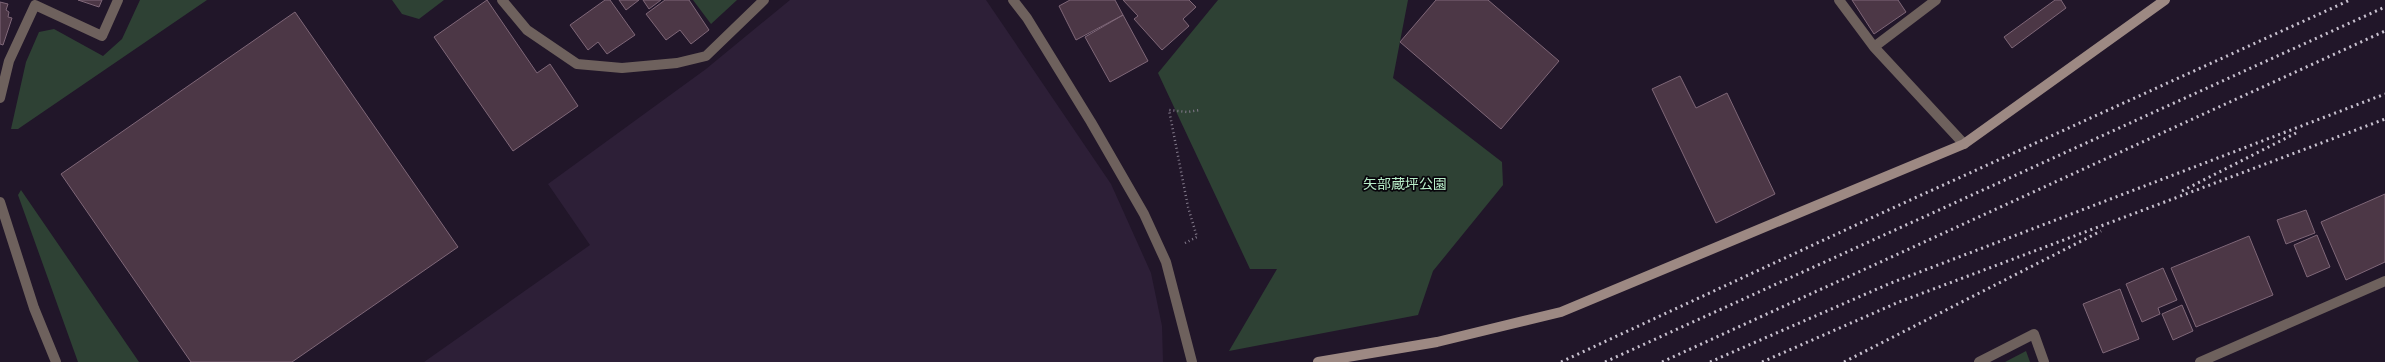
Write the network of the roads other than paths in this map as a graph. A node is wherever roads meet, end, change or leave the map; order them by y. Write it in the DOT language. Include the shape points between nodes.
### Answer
graph roads {
  1 [pos="118,0"];
  2 [pos="502,0"];
  3 [pos="764,0"];
  4 [pos="1013,0"];
  5 [pos="1839,0"];
  6 [pos="1936,0"];
  7 [pos="2165,0"];
  8 [pos="1874,47"];
  9 [pos="0,98"];
  10 [pos="1964,144"];
  11 [pos="0,202"];
  12 [pos="2385,281"];
  13 [pos="56,362"];
  14 [pos="1192,362"];
  15 [pos="1318,362"];
  16 [pos="1979,362"];
  17 [pos="2044,362"];
  18 [pos="2200,362"];
  1 -- 9 [label="street" via="102,36 35,6 9,61"];
  2 -- 3 [label="street" via="527,30 577,64 622,68 677,63 706,56"];
  4 -- 14 [label="street" via="1027,18 1091,122 1144,214 1166,262"];
  5 -- 8 [label="street"];
  6 -- 8 [label="street"];
  7 -- 10 [label="street"];
  8 -- 10 [label="street"];
  10 -- 15 [label="street" via="1561,312 1437,342"];
  11 -- 13 [label="street" via="34,308"];
  12 -- 18 [label="street"];
  16 -- 17 [label="street" via="2034,334"];
}
